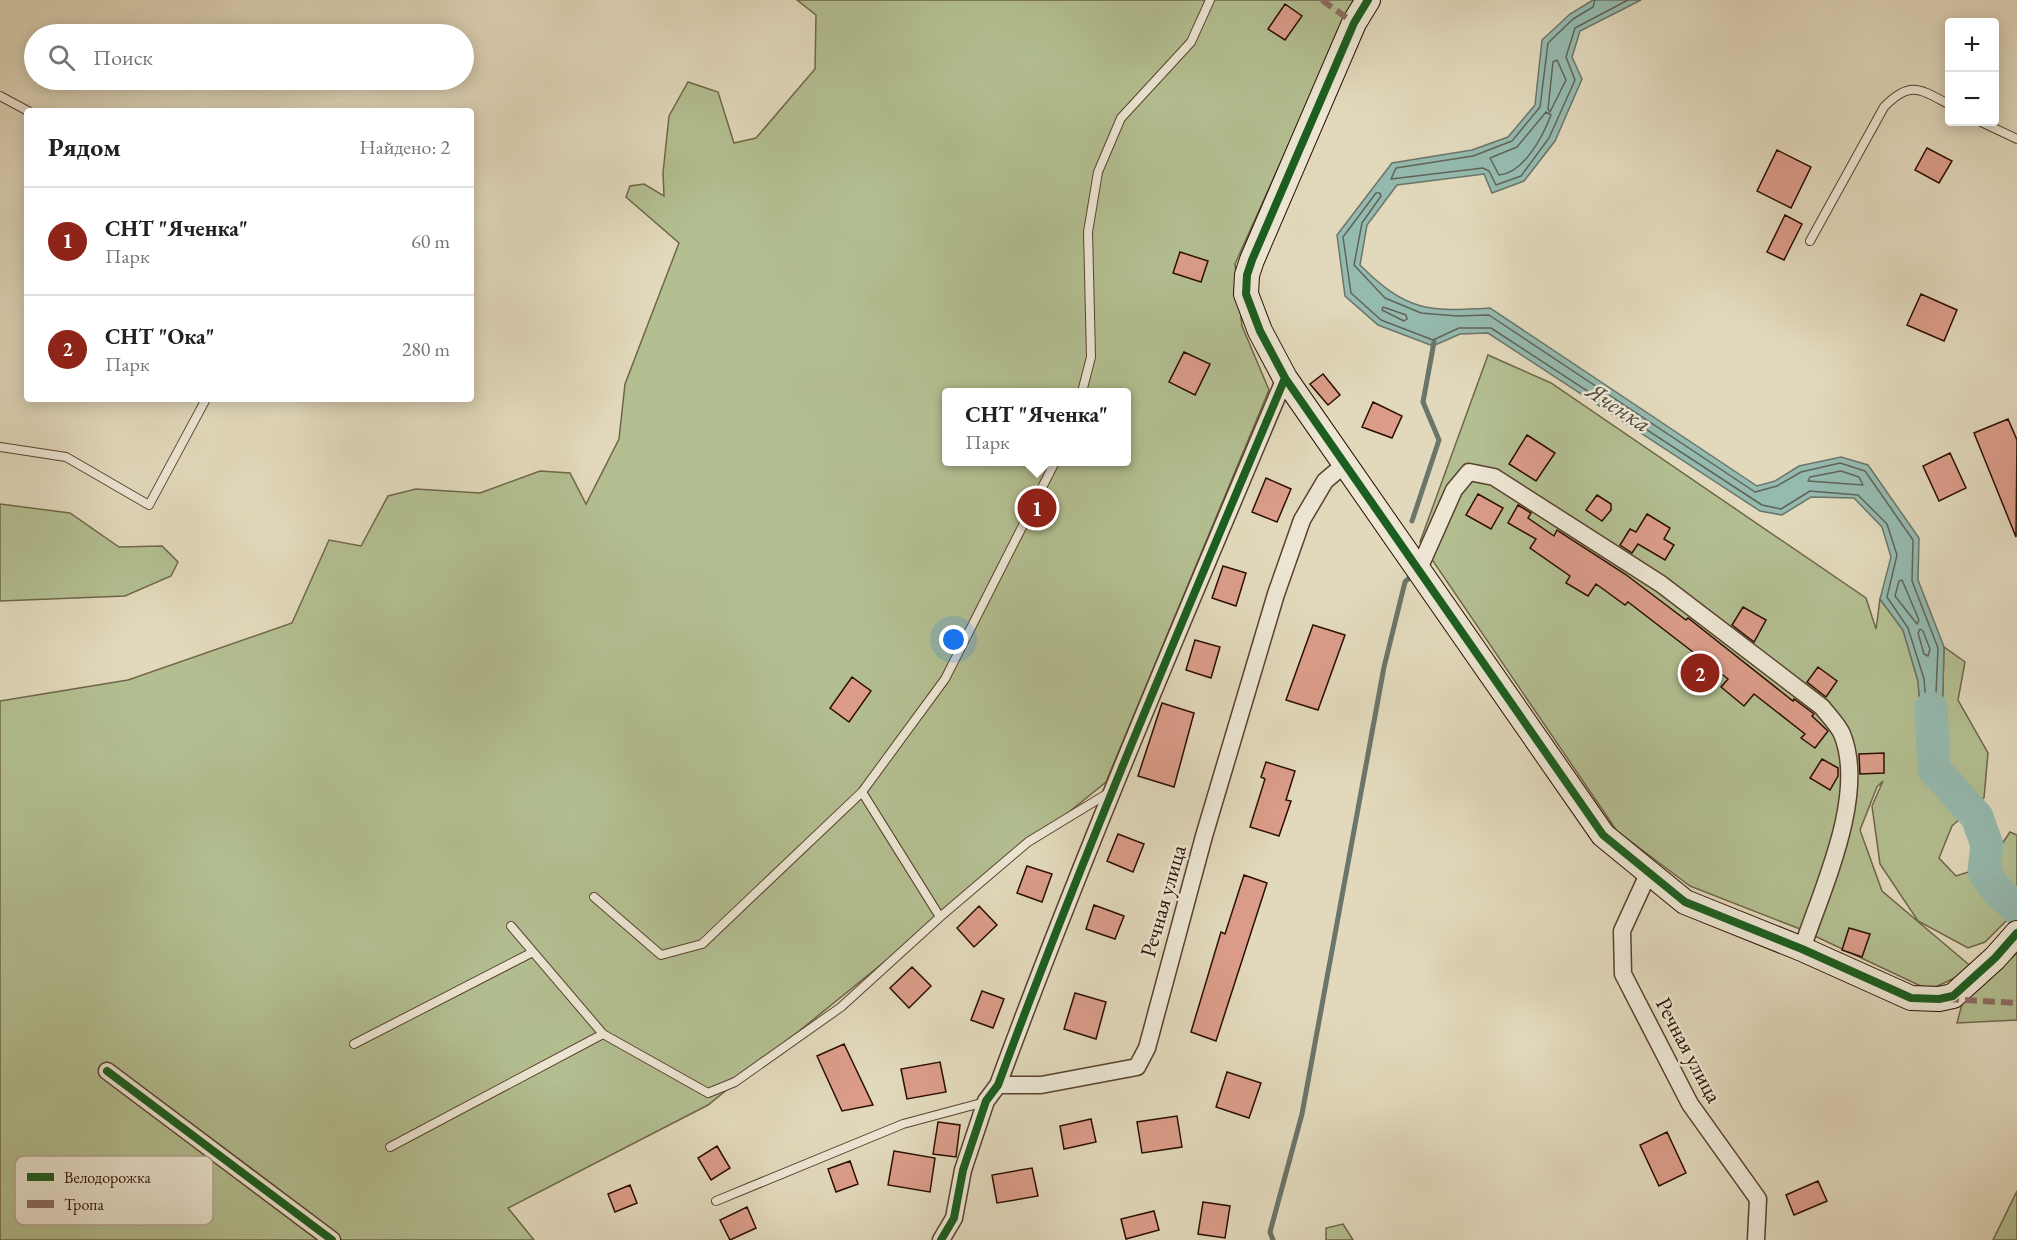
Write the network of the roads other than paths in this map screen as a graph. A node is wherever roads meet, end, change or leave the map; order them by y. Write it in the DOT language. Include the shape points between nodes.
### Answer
graph roads {
  1 [pos="1210,0"];
  2 [pos="1368,0"];
  3 [pos="0,96"];
  4 [pos="1945,102"];
  5 [pos="24,109"];
  6 [pos="1989,126"];
  7 [pos="2017,139"];
  8 [pos="1810,241"];
  9 [pos="1285,378"];
  10 [pos="1083,388"];
  11 [pos="204,402"];
  12 [pos="0,447"];
  13 [pos="1344,465"];
  14 [pos="1053,466"];
  15 [pos="1418,571"];
  16 [pos="862,792"];
  17 [pos="1110,792"];
  18 [pos="1649,872"];
  19 [pos="594,897"];
  20 [pos="940,917"];
  21 [pos="511,926"];
  22 [pos="2017,933"];
  23 [pos="1802,949"];
  24 [pos="533,952"];
  25 [pos="603,1034"];
  26 [pos="354,1044"];
  27 [pos="107,1071"];
  28 [pos="999,1085"];
  29 [pos="986,1101"];
  30 [pos="390,1147"];
  31 [pos="716,1201"];
  32 [pos="332,1240"];
  33 [pos="941,1240"];
  34 [pos="1756,1240"];
  1 -- 10 [label="lane" via="1191,42 1121,118 1098,172 1088,232 1091,357"];
  2 -- 9 [label="street" via="1354,23 1247,275 1246,294"];
  3 -- 5 [label="lane"];
  4 -- 8 [label="lane" via="1919,89 1898,92 1884,107"];
  6 -- 7 [label="lane"];
  9 -- 13 [label="street"];
  9 -- 17 [label="street"];
  11 -- 12 [label="lane" via="149,505 66,458"];
  13 -- 15 [label="street"];
  13 -- 28 [label="street, Речная улица" via="1325,482 1302,520 1276,594 1147,1048 1137,1067 1041,1085"];
  14 -- 16 [label="lane" via="945,679"];
  15 -- 18 [label="street" via="1603,835"];
  15 -- 23 [label="street" via="1454,490 1469,472 1494,477 1661,584 1822,707 1842,733 1850,776 1848,811"];
  16 -- 19 [label="lane" via="702,944 661,955"];
  16 -- 20 [label="lane"];
  17 -- 20 [label="lane" via="1028,842"];
  17 -- 28 [label="street"];
  18 -- 23 [label="street" via="1685,902"];
  18 -- 34 [label="street, Речная улица" via="1622,931 1623,974 1690,1104 1758,1198"];
  20 -- 25 [label="lane" via="841,1007 735,1082 708,1093"];
  21 -- 24 [label="lane"];
  22 -- 23 [label="street" via="1953,996 1938,999 1911,998"];
  24 -- 25 [label="lane"];
  24 -- 26 [label="lane"];
  25 -- 30 [label="lane"];
  27 -- 32 [label="street"];
  28 -- 29 [label="street"];
  29 -- 31 [label="lane" via="903,1124"];
  29 -- 33 [label="street" via="963,1170 954,1218"];
}
